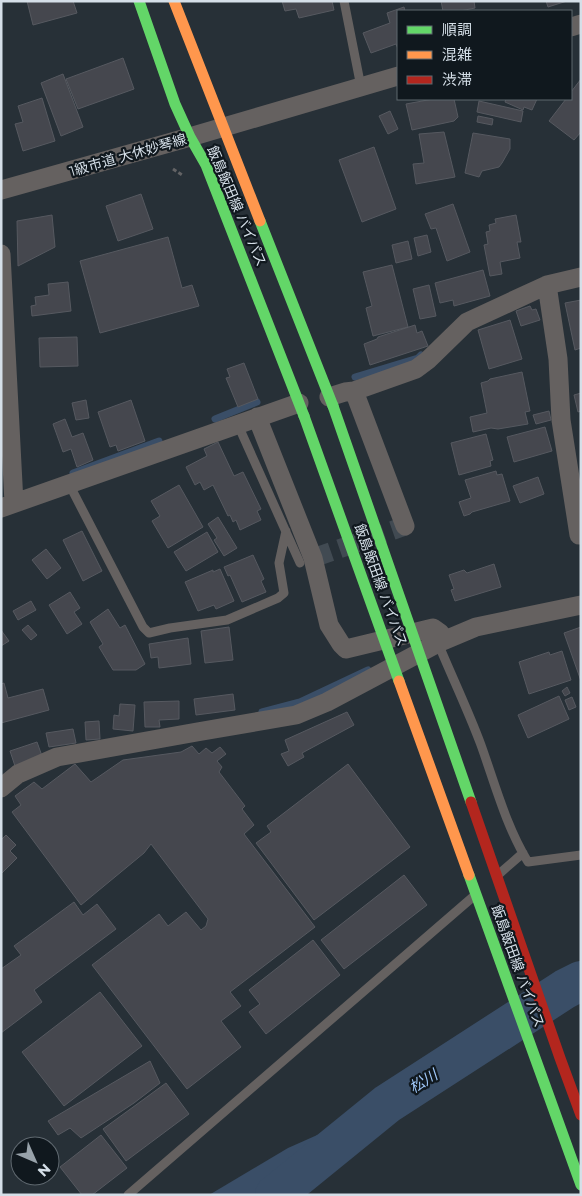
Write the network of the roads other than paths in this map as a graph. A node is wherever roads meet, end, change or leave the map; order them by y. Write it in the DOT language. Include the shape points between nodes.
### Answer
graph roads {
  1 [pos="139,1"];
  2 [pos="174,1"];
  3 [pos="344,1"];
  4 [pos="397,76"];
  5 [pos="361,87"];
  6 [pos="223,127"];
  7 [pos="190,137"];
  8 [pos="1,190"];
  9 [pos="1,254"];
  10 [pos="581,277"];
  11 [pos="546,285"];
  12 [pos="354,391"];
  13 [pos="331,402"];
  14 [pos="302,410"];
  15 [pos="257,417"];
  16 [pos="238,425"];
  17 [pos="69,484"];
  18 [pos="8,505"];
  19 [pos="405,526"];
  20 [pos="286,531"];
  21 [pos="579,535"];
  22 [pos="300,563"];
  23 [pos="581,605"];
  24 [pos="442,641"];
  25 [pos="1,788"];
  26 [pos="523,853"];
  27 [pos="581,855"];
  28 [pos="581,1115"];
  29 [pos="581,1185"];
  30 [pos="128,1195"];
  1 -- 7 [label="main road, 飯島飯田線 バイパス"];
  2 -- 6 [label="main road, 飯島飯田線 バイパス"];
  3 -- 5 [label="lane"];
  4 -- 5 [label="street, 1級市道 大休妙琴線"];
  5 -- 6 [label="street, 1級市道 大休妙琴線"];
  6 -- 7 [label="street, 1級市道 大休妙琴線"];
  6 -- 13 [label="main road, 飯島飯田線 バイパス"];
  7 -- 8 [label="street, 1級市道 大休妙琴線"];
  7 -- 14 [label="main road, 飯島飯田線 バイパス" via="206,165"];
  9 -- 18 [label="street"];
  10 -- 11 [label="street"];
  11 -- 12 [label="street" via="467,322 416,369"];
  11 -- 21 [label="street" via="558,359 561,420"];
  12 -- 13 [label="street" via="346,392"];
  12 -- 19 [label="street"];
  13 -- 28 [label="main road, 飯島飯田線 バイパス, bridge"];
  14 -- 15 [label="street"];
  14 -- 29 [label="main road, 飯島飯田線 バイパス, bridge"];
  15 -- 16 [label="street"];
  15 -- 24 [label="street" via="313,558 329,625 341,644 346,649 433,628 440,633"];
  16 -- 17 [label="street"];
  16 -- 20 [label="lane"];
  17 -- 18 [label="street"];
  17 -- 20 [label="lane" via="142,627 149,633 227,620 278,598 284,593 279,563"];
  20 -- 22 [label="lane"];
  23 -- 24 [label="street" via="476,626"];
  24 -- 25 [label="street" via="296,716 57,757 18,774"];
  24 -- 26 [label="lane" via="505,815"];
  26 -- 27 [label="lane" via="528,862"];
  26 -- 30 [label="lane"];
}
